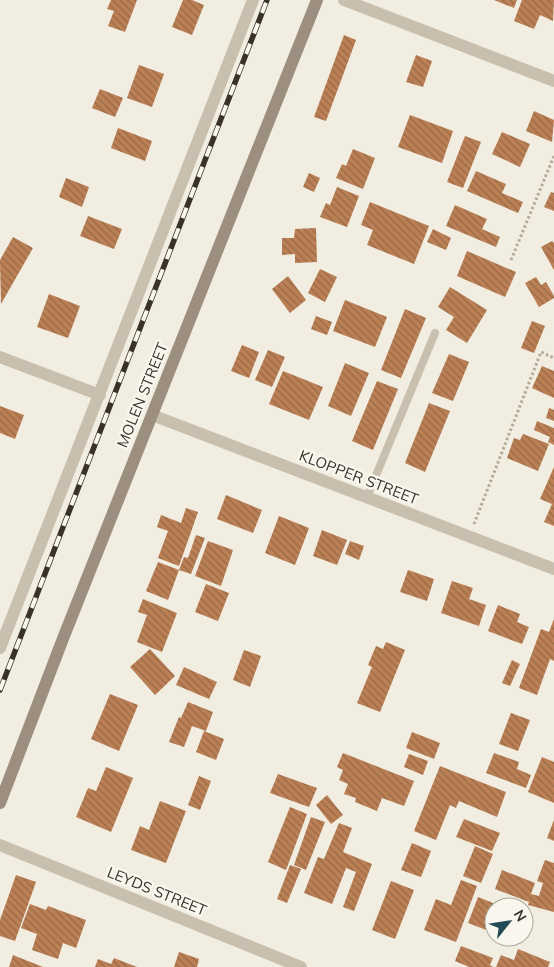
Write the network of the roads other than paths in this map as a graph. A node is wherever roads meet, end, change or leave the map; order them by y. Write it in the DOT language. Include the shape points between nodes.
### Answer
graph roads {
  1 [pos="253,0"];
  2 [pos="317,0"];
  3 [pos="344,0"];
  4 [pos="554,81"];
  5 [pos="434,333"];
  6 [pos="0,357"];
  7 [pos="100,395"];
  8 [pos="152,415"];
  9 [pos="367,497"];
  10 [pos="554,569"];
  11 [pos="0,648"];
  12 [pos="0,803"];
  13 [pos="0,845"];
  14 [pos="301,967"];
  1 -- 7 [label="street"];
  2 -- 8 [label="street, MOLEN STREET"];
  3 -- 4 [label="street"];
  5 -- 9 [label="lane"];
  6 -- 7 [label="street"];
  7 -- 11 [label="street"];
  8 -- 9 [label="street, KLOPPER STREET"];
  8 -- 12 [label="street, MOLEN STREET"];
  9 -- 10 [label="street, KLOPPER STREET"];
  13 -- 14 [label="street, LEYDS STREET"];
}
